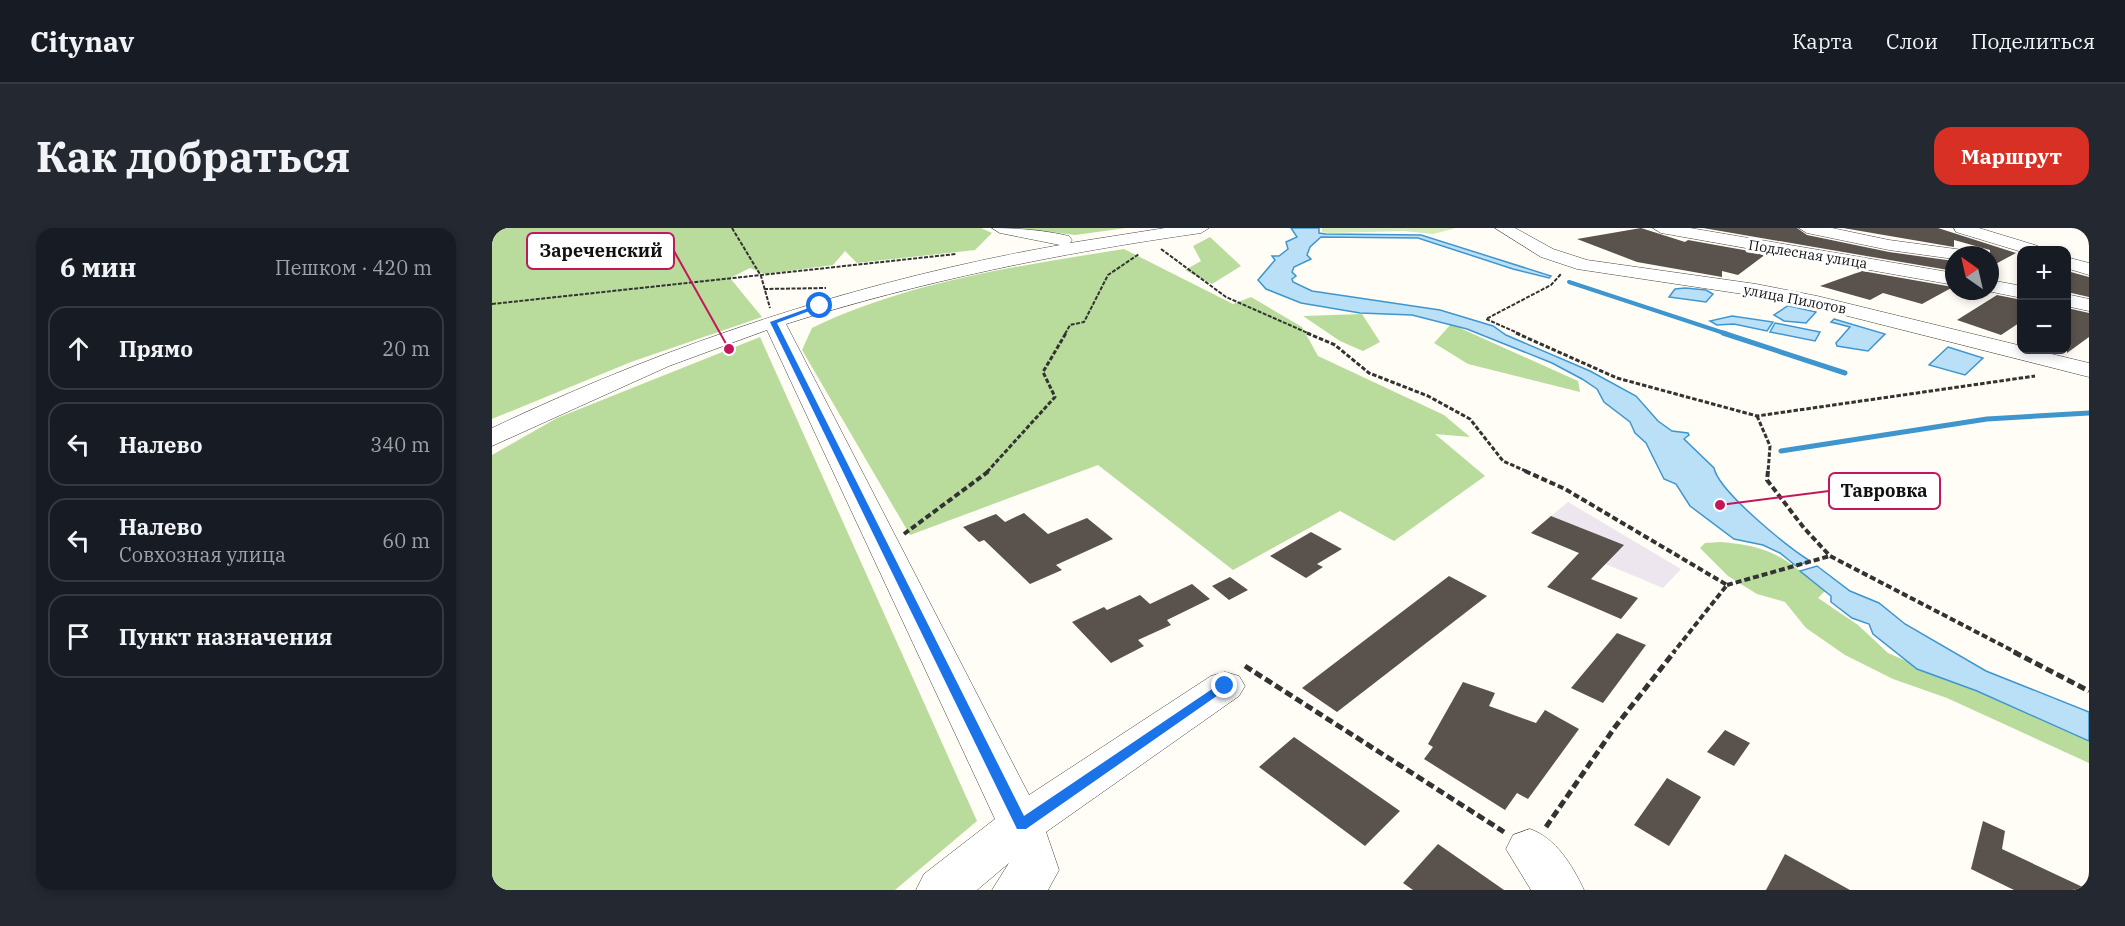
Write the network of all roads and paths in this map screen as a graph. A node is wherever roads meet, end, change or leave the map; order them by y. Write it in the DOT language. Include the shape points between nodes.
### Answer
graph roads {
  1 [pos="732,228"];
  2 [pos="1000,228"];
  3 [pos="1201,228"];
  4 [pos="1503,228"];
  5 [pos="1661,228"];
  6 [pos="1807,228"];
  7 [pos="1962,228"];
  8 [pos="1129,240"];
  9 [pos="1094,242"];
  10 [pos="2019,246"];
  11 [pos="985,250"];
  12 [pos="1945,253"];
  13 [pos="1572,262"];
  14 [pos="2071,262"];
  15 [pos="2089,269"];
  16 [pos="951,271"];
  17 [pos="2071,275"];
  18 [pos="761,276"];
  19 [pos="1945,277"];
  20 [pos="2089,277"];
  21 [pos="1999,288"];
  22 [pos="2017,291"];
  23 [pos="2071,301"];
  24 [pos="492,303"];
  25 [pos="2089,305"];
  26 [pos="774,322"];
  27 [pos="2088,370"];
  28 [pos="1757,416"];
  29 [pos="492,438"];
  30 [pos="885,548"];
  31 [pos="1830,556"];
  32 [pos="1727,585"];
  33 [pos="1225,686"];
  34 [pos="2089,691"];
  35 [pos="1021,825"];
  36 [pos="1530,849"];
  37 [pos="941,890"];
  38 [pos="1017,890"];
  39 [pos="1559,890"];
  1 -- 18 [label="path"];
  2 -- 9 [label="street" via="1058,240"];
  2 -- 11 [label="street"];
  3 -- 8 [label="street"];
  4 -- 13 [label="street, улица Пилотов"];
  5 -- 19 [label="street, Подлесная улица"];
  6 -- 12 [label="street"];
  7 -- 10 [label="street"];
  8 -- 9 [label="street"];
  8 -- 30 [label="path" via="1141,253 1108,275 1084,322 1070,325 1043,372 1055,397 984,476"];
  8 -- 32 [label="path" via="1161,249 1226,297 1335,345 1369,373 1428,396 1470,419 1503,461 1564,489"];
  9 -- 16 [label="street"];
  11 -- 16 [label="street"];
  11 -- 18 [label="path"];
  13 -- 27 [label="street, улица Пилотов" via="1845,308"];
  13 -- 28 [label="path" via="1551,285 1486,319 1617,378"];
  14 -- 15 [label="street"];
  16 -- 26 [label="street"];
  17 -- 20 [label="street"];
  18 -- 24 [label="path"];
  18 -- 26 [label="path"];
  21 -- 22 [label="street"];
  23 -- 25 [label="street"];
  26 -- 29 [label="street" via="619,379"];
  26 -- 30 [label="street"];
  27 -- 28 [label="path"];
  28 -- 31 [label="path" via="1770,446 1767,480"];
  30 -- 35 [label="street"];
  31 -- 32 [label="path"];
  31 -- 34 [label="path"];
  32 -- 36 [label="path" via="1615,727"];
  33 -- 35 [label="street"];
  33 -- 36 [label="path" via="1244,665"];
  35 -- 37 [label="street"];
  35 -- 38 [label="street" via="1035,870"];
  36 -- 39 [label="street"];
}
